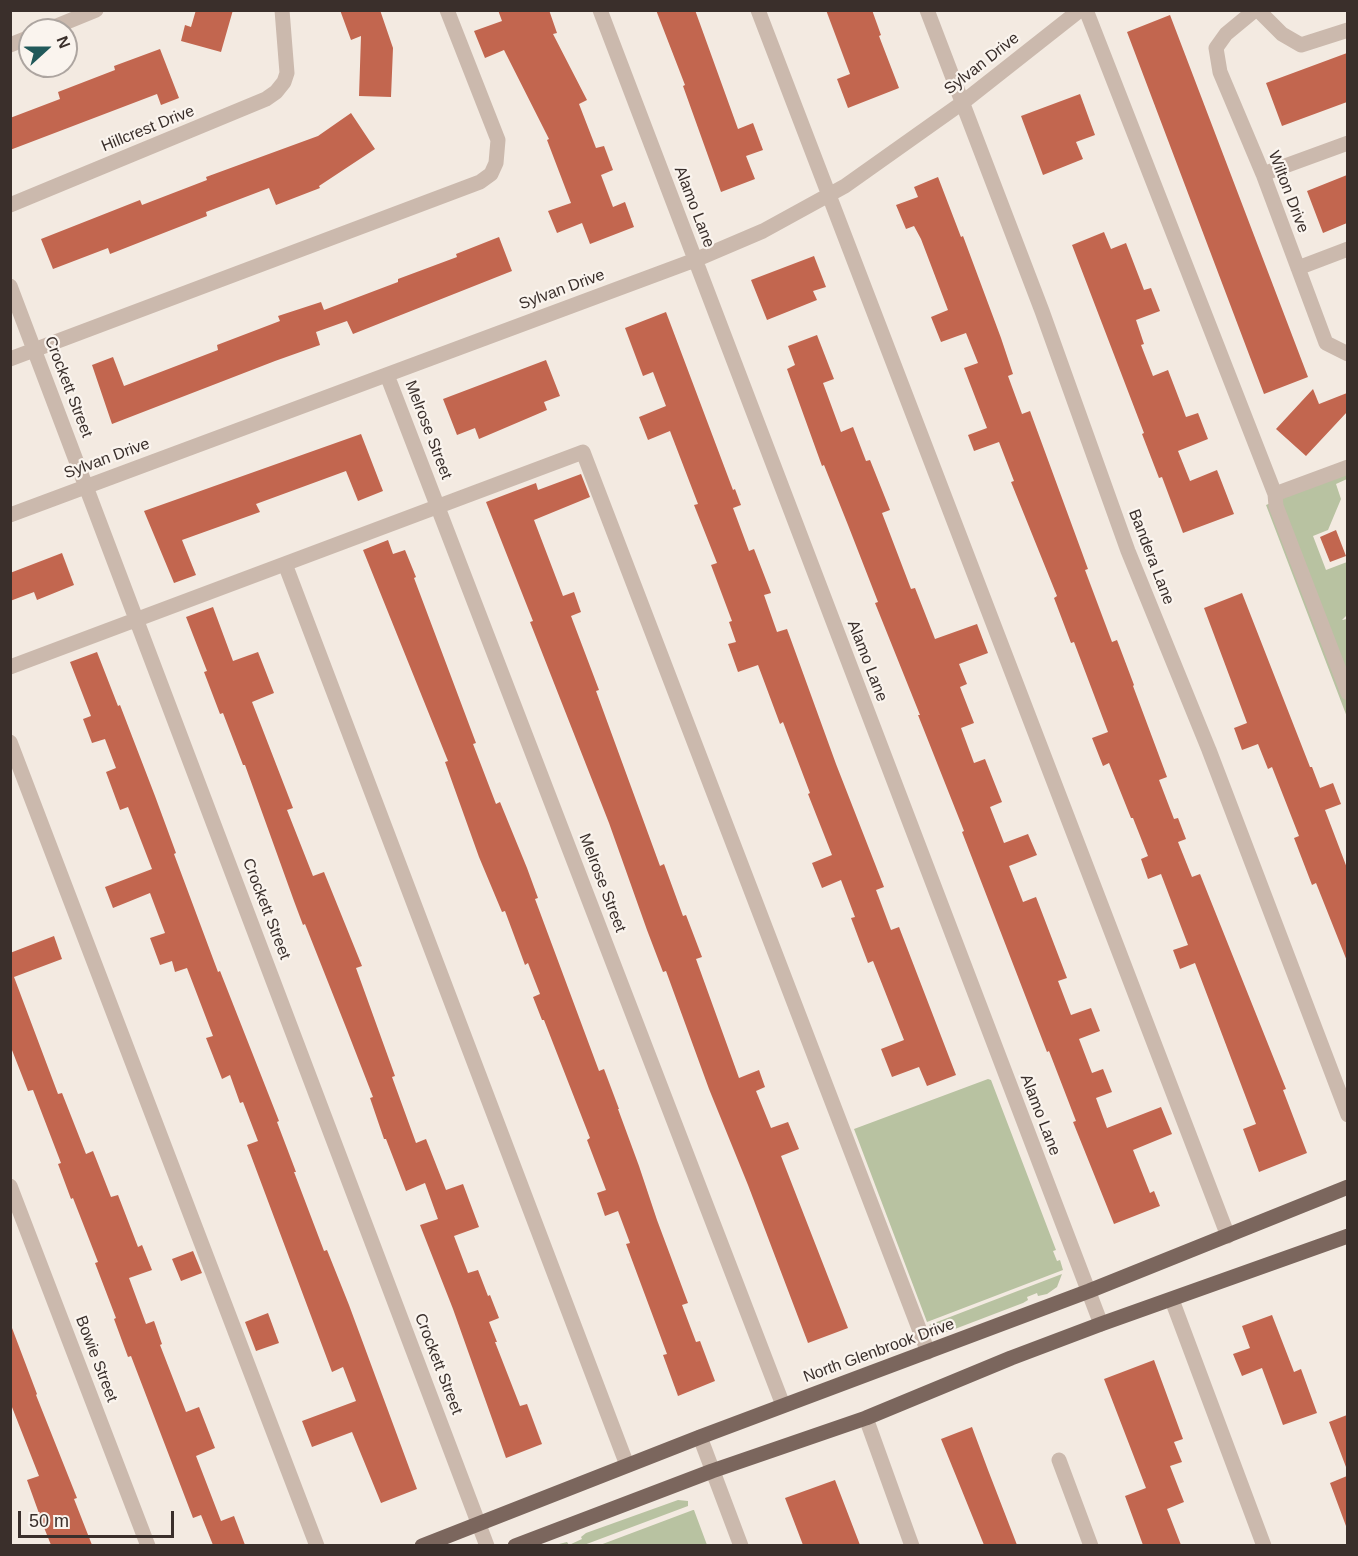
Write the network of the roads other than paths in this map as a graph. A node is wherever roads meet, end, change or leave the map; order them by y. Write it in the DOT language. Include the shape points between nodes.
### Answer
graph roads {
  1 [pos="96,10"];
  2 [pos="282,10"];
  3 [pos="447,10"];
  4 [pos="600,10"];
  5 [pos="758,10"];
  6 [pos="927,10"];
  7 [pos="1080,10"];
  8 [pos="1086,10"];
  9 [pos="1256,10"];
  10 [pos="76,18"];
  11 [pos="1347,30"];
  12 [pos="962,103"];
  13 [pos="1347,142"];
  14 [pos="1263,174"];
  15 [pos="828,196"];
  16 [pos="10,205"];
  17 [pos="1347,249"];
  18 [pos="695,260"];
  19 [pos="1298,268"];
  20 [pos="10,286"];
  21 [pos="35,350"];
  22 [pos="1347,354"];
  23 [pos="10,358"];
  24 [pos="387,375"];
  25 [pos="1347,466"];
  26 [pos="86,486"];
  27 [pos="1275,494"];
  28 [pos="438,507"];
  29 [pos="10,515"];
  30 [pos="285,564"];
  31 [pos="137,620"];
  32 [pos="10,668"];
  33 [pos="1347,693"];
  34 [pos="10,742"];
  35 [pos="1347,1115"];
  36 [pos="10,1186"];
  37 [pos="1347,1186"];
  38 [pos="1228,1236"];
  39 [pos="1347,1236"];
  40 [pos="1089,1291"];
  41 [pos="1172,1300"];
  42 [pos="1101,1324"];
  43 [pos="928,1352"];
  44 [pos="783,1405"];
  45 [pos="866,1418"];
  46 [pos="700,1437"];
  47 [pos="1059,1460"];
  48 [pos="627,1465"];
  49 [pos="712,1471"];
  50 [pos="479,1523"];
  51 [pos="148,1545"];
  52 [pos="317,1545"];
  53 [pos="422,1545"];
  54 [pos="487,1545"];
  55 [pos="515,1545"];
  56 [pos="741,1545"];
  57 [pos="912,1545"];
  58 [pos="1091,1545"];
  59 [pos="1264,1545"];
  1 -- 10 [label="street"];
  2 -- 16 [label="street, Hillcrest Drive" via="287,73 276,92 250,107"];
  3 -- 21 [label="street" via="498,140 491,174 480,182"];
  4 -- 18 [label="street, Alamo Lane"];
  5 -- 15 [label="street"];
  6 -- 12 [label="street, Bandera Lane"];
  7 -- 12 [label="street, Sylvan Drive"];
  8 -- 27 [label="street"];
  9 -- 11 [label="street" via="1301,45"];
  9 -- 14 [label="street, Wilton Drive" via="1226,34 1216,48 1220,72"];
  12 -- 15 [label="street, Sylvan Drive"];
  12 -- 35 [label="street, Bandera Lane" via="1128,551 1209,750"];
  13 -- 14 [label="street"];
  14 -- 19 [label="street, Wilton Drive"];
  15 -- 18 [label="street, Sylvan Drive" via="764,231"];
  15 -- 38 [label="street"];
  17 -- 19 [label="street"];
  18 -- 24 [label="street, Sylvan Drive"];
  18 -- 40 [label="street, Alamo Lane"];
  19 -- 22 [label="street, Wilton Drive" via="1326,342"];
  20 -- 21 [label="street, Crockett Street"];
  21 -- 23 [label="street"];
  21 -- 26 [label="street, Crockett Street"];
  24 -- 26 [label="street, Sylvan Drive"];
  24 -- 28 [label="street, Melrose Street"];
  25 -- 27 [label="street"];
  26 -- 29 [label="street, Sylvan Drive"];
  26 -- 31 [label="street, Crockett Street"];
  27 -- 33 [label="street" via="1276,507"];
  28 -- 30 [label="street"];
  28 -- 43 [label="street" via="583,452"];
  28 -- 44 [label="street, Melrose Street"];
  30 -- 31 [label="street"];
  30 -- 48 [label="street"];
  31 -- 32 [label="street"];
  31 -- 50 [label="street, Crockett Street"];
  34 -- 52 [label="street"];
  36 -- 51 [label="street, Bowie Street"];
  37 -- 38 [label="main road, North Glenbrook Drive"];
  38 -- 40 [label="main road, North Glenbrook Drive"];
  39 -- 41 [label="main road"];
  40 -- 42 [label="street, Alamo Lane"];
  40 -- 43 [label="main road, North Glenbrook Drive"];
  41 -- 42 [label="main road"];
  41 -- 59 [label="street"];
  42 -- 45 [label="main road"];
  43 -- 44 [label="main road, North Glenbrook Drive"];
  44 -- 46 [label="main road, North Glenbrook Drive"];
  45 -- 49 [label="main road"];
  45 -- 57 [label="street"];
  46 -- 48 [label="main road, North Glenbrook Drive"];
  46 -- 49 [label="street"];
  47 -- 58 [label="street"];
  48 -- 50 [label="main road, North Glenbrook Drive"];
  49 -- 55 [label="main road"];
  49 -- 56 [label="street"];
  50 -- 53 [label="main road, North Glenbrook Drive"];
  50 -- 54 [label="street, Crockett Street"];
}
